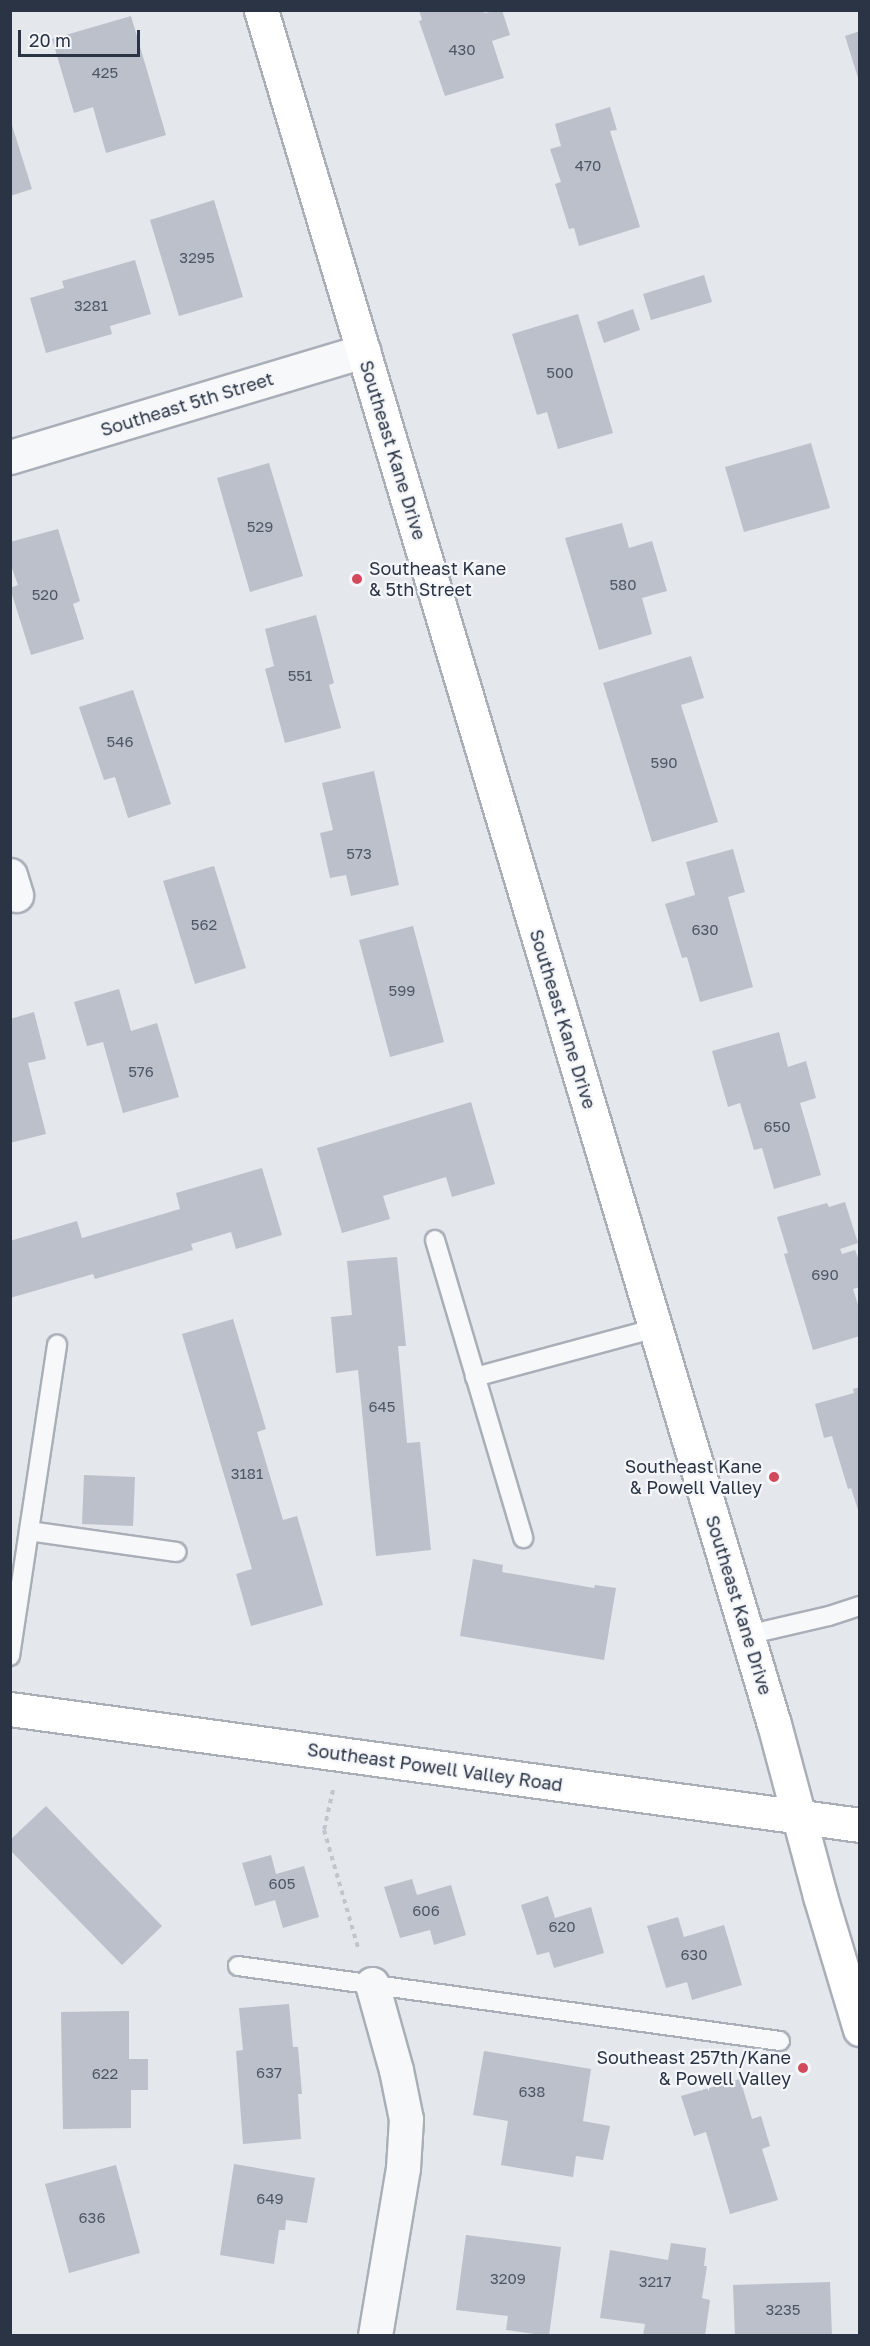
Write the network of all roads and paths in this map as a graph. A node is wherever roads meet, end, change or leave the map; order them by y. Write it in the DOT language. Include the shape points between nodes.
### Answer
graph roads {
  1 [pos="261,10"];
  2 [pos="363,351"];
  3 [pos="10,457"];
  4 [pos="435,1240"];
  5 [pos="656,1328"];
  6 [pos="57,1345"];
  7 [pos="476,1377"];
  8 [pos="29,1532"];
  9 [pos="523,1538"];
  10 [pos="177,1552"];
  11 [pos="860,1606"];
  12 [pos="747,1635"];
  13 [pos="10,1656"];
  14 [pos="10,1709"];
  15 [pos="341,1754"];
  16 [pos="799,1818"];
  17 [pos="860,1825"];
  18 [pos="238,1966"];
  19 [pos="359,1982"];
  20 [pos="860,2029"];
  21 [pos="780,2041"];
  22 [pos="375,2336"];
  1 -- 2 [label="main road, Southeast Kane Drive"];
  2 -- 3 [label="street, Southeast 5th Street"];
  2 -- 5 [label="main road, Southeast Kane Drive"];
  4 -- 7 [label="lane"];
  5 -- 7 [label="lane"];
  5 -- 12 [label="main road, Southeast Kane Drive"];
  6 -- 8 [label="lane"];
  7 -- 9 [label="lane"];
  8 -- 10 [label="lane"];
  8 -- 13 [label="lane"];
  11 -- 12 [label="lane"];
  12 -- 16 [label="main road, Southeast Kane Drive"];
  14 -- 15 [label="main road, Southeast Powell Valley Road"];
  15 -- 16 [label="main road, Southeast Powell Valley Road"];
  15 -- 19 [label="path" via="324,1830 362,1960"];
  16 -- 17 [label="main road, Southeast Powell Valley Road"];
  16 -- 20 [label="main road, Southeast Kane Drive"];
  18 -- 19 [label="lane"];
  19 -- 21 [label="lane"];
  19 -- 22 [label="street" via="396,2070 406,2119 403,2168"];
}
